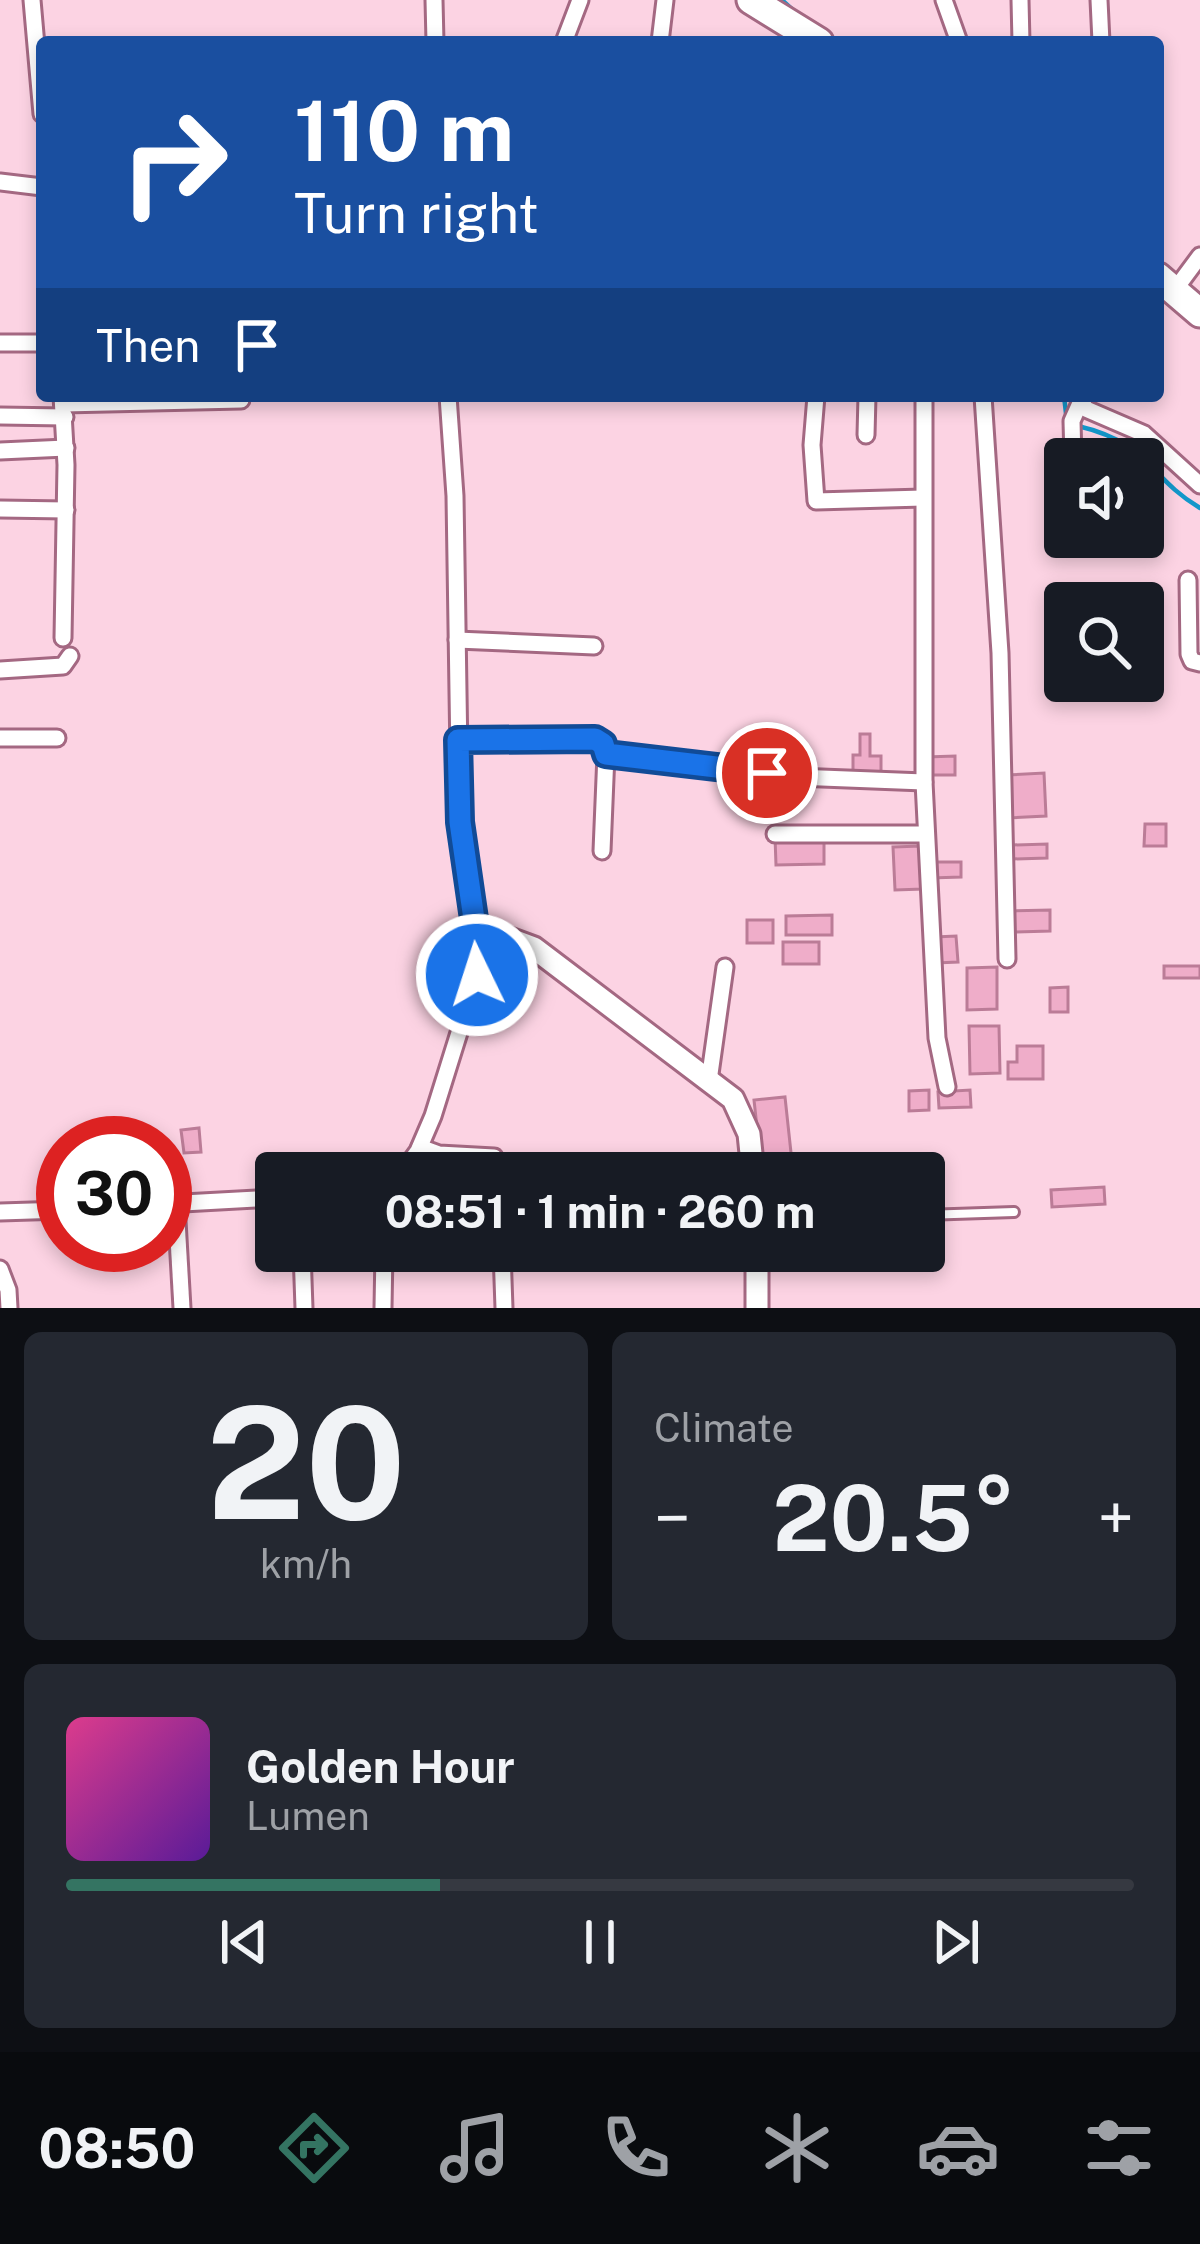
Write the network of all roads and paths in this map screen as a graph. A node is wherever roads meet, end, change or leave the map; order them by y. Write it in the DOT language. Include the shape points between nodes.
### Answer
graph roads {
  1 [pos="32,0"];
  2 [pos="434,0"];
  3 [pos="580,0"];
  4 [pos="665,0"];
  5 [pos="751,0"];
  6 [pos="944,0"];
  7 [pos="1020,0"];
  8 [pos="1099,0"];
  9 [pos="434,36"];
  10 [pos="566,36"];
  11 [pos="661,36"];
  12 [pos="801,36"];
  13 [pos="957,36"];
  14 [pos="1021,36"];
  15 [pos="1101,36"];
  16 [pos="36,46"];
  17 [pos="0,182"];
  18 [pos="36,186"];
  19 [pos="1200,256"];
  20 [pos="1166,284"];
  21 [pos="1200,313"];
  22 [pos="0,343"];
  23 [pos="36,343"];
  24 [pos="182,402"];
  25 [pos="448,402"];
  26 [pos="816,402"];
  27 [pos="867,402"];
  28 [pos="924,402"];
  29 [pos="983,402"];
  30 [pos="1079,402"];
  31 [pos="1084,402"];
  32 [pos="63,406"];
  33 [pos="0,416"];
  34 [pos="866,435"];
  35 [pos="1072,438"];
  36 [pos="66,448"];
  37 [pos="0,451"];
  38 [pos="1200,485"];
  39 [pos="922,498"];
  40 [pos="0,509"];
  41 [pos="66,510"];
  42 [pos="1188,580"];
  43 [pos="63,638"];
  44 [pos="457,640"];
  45 [pos="594,646"];
  46 [pos="70,656"];
  47 [pos="1200,663"];
  48 [pos="0,670"];
  49 [pos="0,738"];
  50 [pos="57,738"];
  51 [pos="458,740"];
  52 [pos="606,754"];
  53 [pos="924,782"];
  54 [pos="775,834"];
  55 [pos="926,834"];
  56 [pos="602,851"];
  57 [pos="475,926"];
  58 [pos="1007,959"];
  59 [pos="724,967"];
  60 [pos="709,1081"];
  61 [pos="947,1087"];
  62 [pos="420,1147"];
  63 [pos="417,1152"];
  64 [pos="436,1152"];
  65 [pos="749,1152"];
  66 [pos="255,1199"];
  67 [pos="192,1202"];
  68 [pos="36,1211"];
  69 [pos="0,1212"];
  70 [pos="1015,1212"];
  71 [pos="945,1214"];
  72 [pos="0,1269"];
  73 [pos="178,1272"];
  74 [pos="303,1272"];
  75 [pos="384,1272"];
  76 [pos="503,1272"];
  77 [pos="757,1272"];
  78 [pos="9,1308"];
  79 [pos="182,1308"];
  80 [pos="304,1308"];
  81 [pos="383,1308"];
  82 [pos="505,1308"];
  83 [pos="757,1308"];
  1 -- 16 [label="street"];
  2 -- 9 [label="street"];
  3 -- 10 [label="street"];
  4 -- 11 [label="street"];
  5 -- 12 [label="highway"];
  6 -- 13 [label="street"];
  7 -- 14 [label="street"];
  8 -- 15 [label="street"];
  17 -- 18 [label="street"];
  19 -- 20 [label="street"];
  20 -- 21 [label="highway"];
  22 -- 23 [label="street"];
  24 -- 32 [label="street"];
  25 -- 44 [label="street"];
  26 -- 39 [label="street" via="816,501"];
  27 -- 34 [label="street"];
  28 -- 39 [label="street"];
  29 -- 58 [label="street"];
  30 -- 35 [label="street"];
  31 -- 38 [label="street" via="1144,434"];
  32 -- 33 [label="street"];
  32 -- 36 [label="street"];
  36 -- 37 [label="street"];
  36 -- 41 [label="street"];
  39 -- 53 [label="street"];
  40 -- 41 [label="street"];
  41 -- 43 [label="street"];
  42 -- 47 [label="street" via="1189,654"];
  44 -- 45 [label="street"];
  44 -- 51 [label="street"];
  46 -- 48 [label="street" via="63,666"];
  49 -- 50 [label="street"];
  51 -- 52 [label="street" via="595,739"];
  51 -- 57 [label="street"];
  52 -- 53 [label="street" via="796,778"];
  52 -- 56 [label="street"];
  53 -- 55 [label="street"];
  54 -- 55 [label="street"];
  55 -- 61 [label="street"];
  57 -- 60 [label="street" via="534,948"];
  57 -- 62 [label="street" via="477,975"];
  59 -- 60 [label="street"];
  60 -- 65 [label="street" via="743,1115"];
  62 -- 63 [label="street"];
  62 -- 64 [label="street"];
  66 -- 67 [label="street"];
  68 -- 69 [label="street"];
  70 -- 71 [label="lane"];
  72 -- 78 [label="street"];
  73 -- 79 [label="street"];
  74 -- 80 [label="street"];
  75 -- 81 [label="street"];
  76 -- 82 [label="street"];
  77 -- 83 [label="street"];
}
